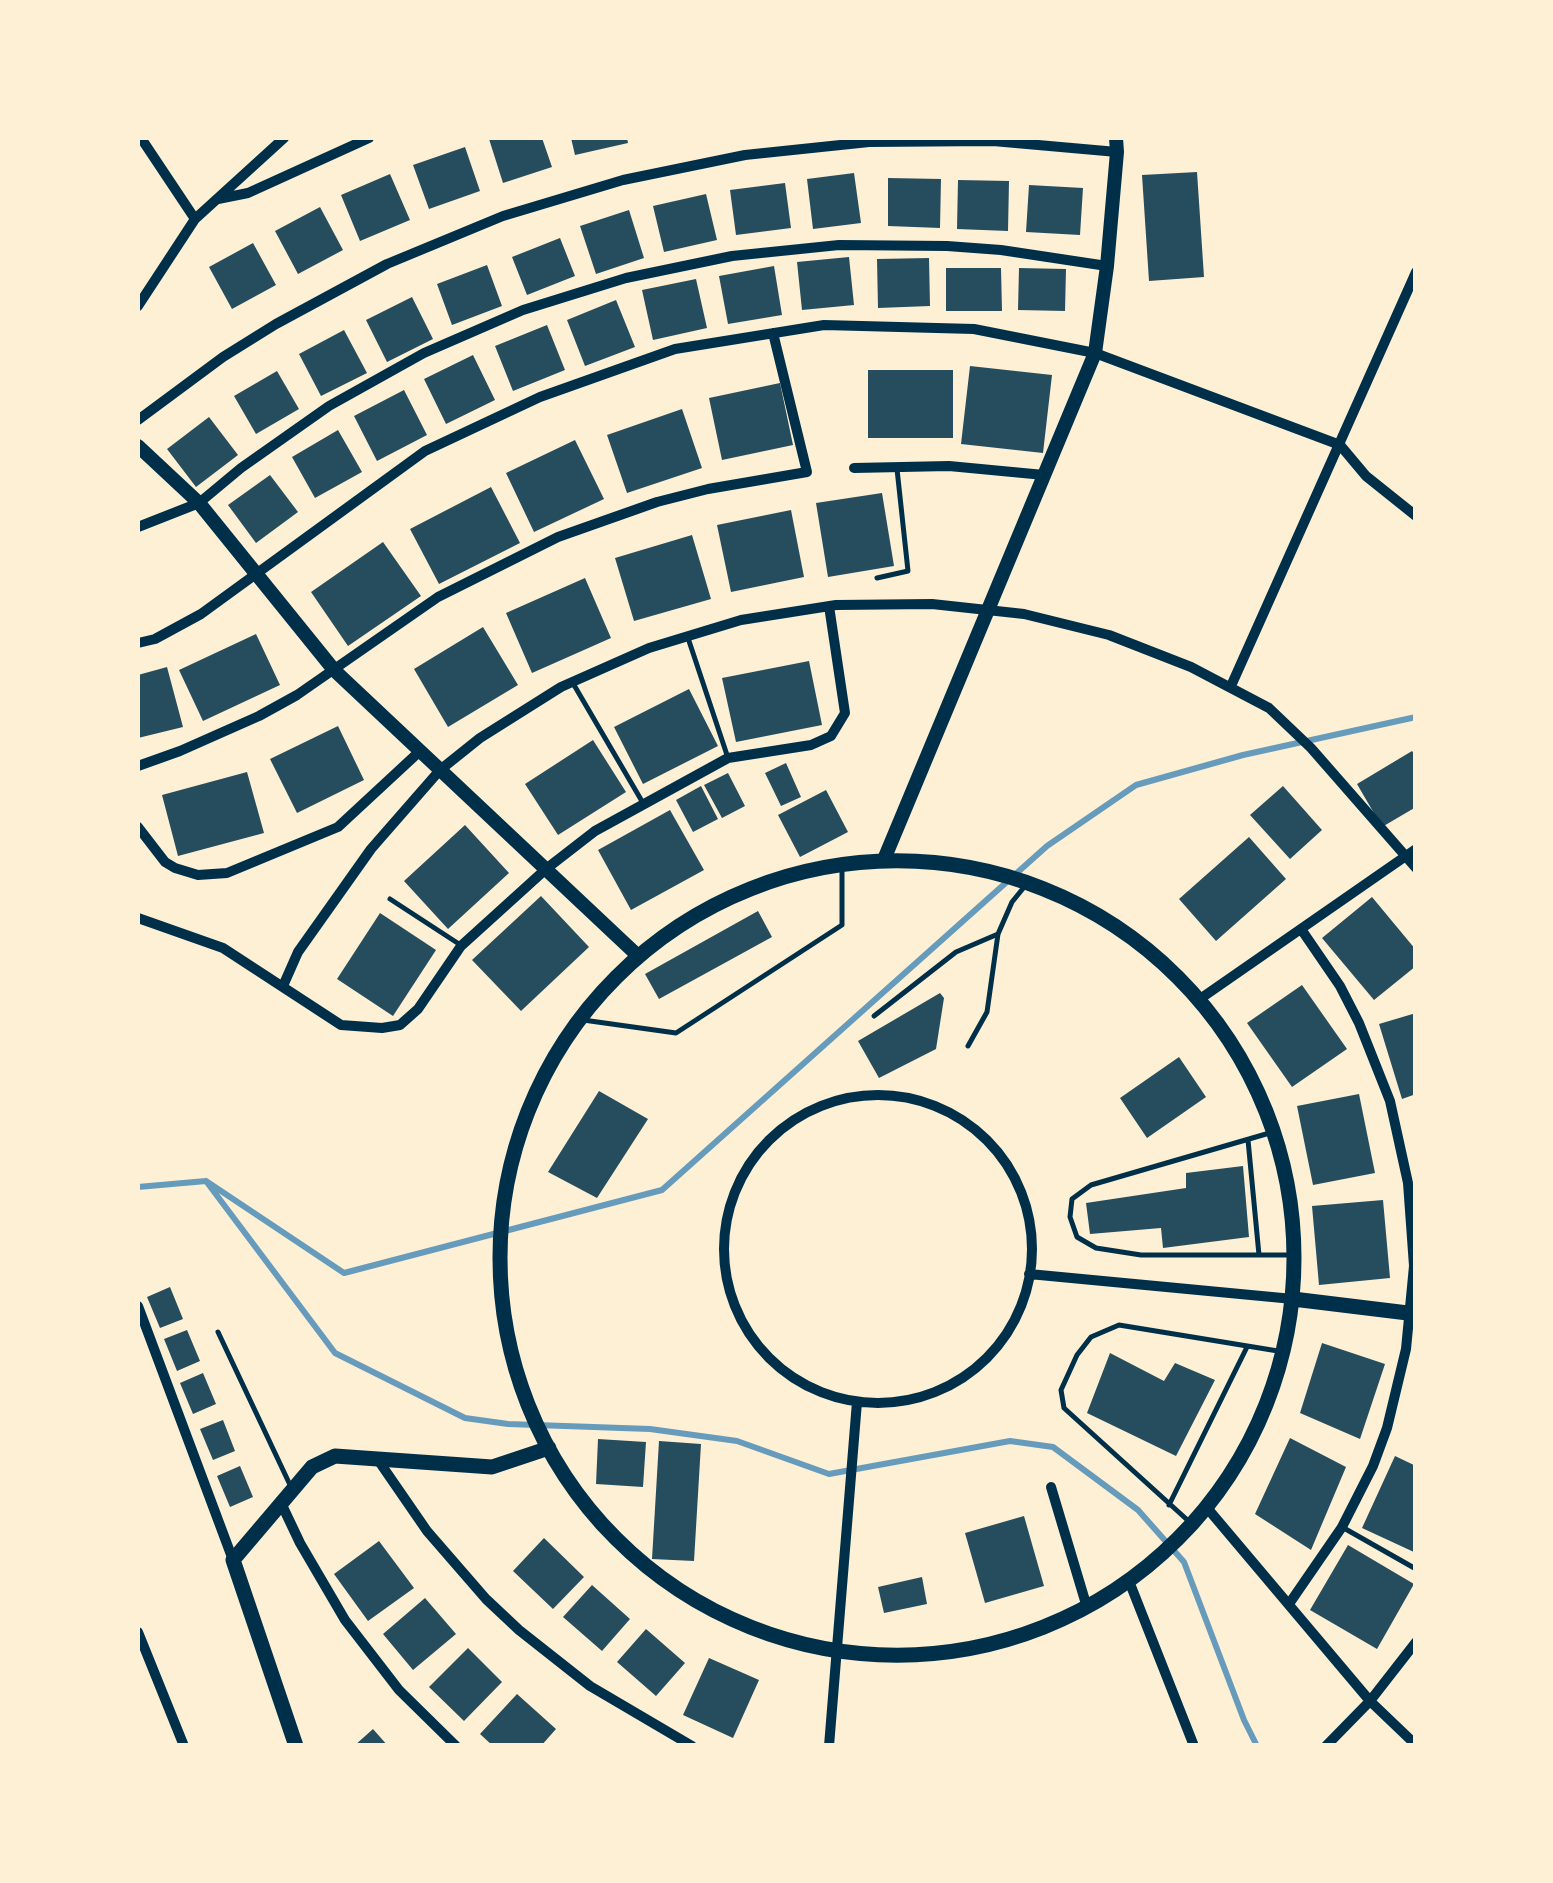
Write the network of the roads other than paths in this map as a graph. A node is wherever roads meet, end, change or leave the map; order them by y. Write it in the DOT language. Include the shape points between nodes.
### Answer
graph roads {
  1 [pos="141,138"];
  2 [pos="284,138"];
  3 [pos="369,138"];
  4 [pos="1117,145"];
  5 [pos="217,199"];
  6 [pos="195,219"];
  7 [pos="1107,266"];
  8 [pos="1415,277"];
  9 [pos="138,306"];
  10 [pos="773,333"];
  11 [pos="1095,353"];
  12 [pos="138,420"];
  13 [pos="1340,445"];
  14 [pos="138,446"];
  15 [pos="896,466"];
  16 [pos="854,468"];
  17 [pos="1044,475"];
  18 [pos="199,503"];
  19 [pos="1416,516"];
  20 [pos="138,527"];
  21 [pos="256,576"];
  22 [pos="877,578"];
  23 [pos="829,606"];
  24 [pos="987,611"];
  25 [pos="687,634"];
  26 [pos="138,644"];
  27 [pos="334,670"];
  28 [pos="572,682"];
  29 [pos="1230,686"];
  30 [pos="420,750"];
  31 [pos="728,758"];
  32 [pos="138,766"];
  33 [pos="440,770"];
  34 [pos="643,803"];
  35 [pos="138,827"];
  36 [pos="1411,853"];
  37 [pos="885,857"];
  38 [pos="842,862"];
  39 [pos="1416,868"];
  40 [pos="546,869"];
  41 [pos="1025,886"];
  42 [pos="390,899"];
  43 [pos="138,918"];
  44 [pos="1301,929"];
  45 [pos="998,934"];
  46 [pos="461,946"];
  47 [pos="636,954"];
  48 [pos="284,986"];
  49 [pos="1197,1002"];
  50 [pos="874,1016"];
  51 [pos="576,1020"];
  52 [pos="968,1046"];
  53 [pos="1273,1132"];
  54 [pos="1248,1140"];
  55 [pos="1295,1254"];
  56 [pos="1259,1255"];
  57 [pos="1029,1274"];
  58 [pos="1293,1298"];
  59 [pos="138,1306"];
  60 [pos="1413,1314"];
  61 [pos="218,1332"];
  62 [pos="1247,1347"];
  63 [pos="1284,1352"];
  64 [pos="857,1402"];
  65 [pos="546,1442"];
  66 [pos="376,1456"];
  67 [pos="1051,1487"];
  68 [pos="293,1490"];
  69 [pos="282,1503"];
  70 [pos="1169,1505"];
  71 [pos="1208,1509"];
  72 [pos="1342,1527"];
  73 [pos="1188,1532"];
  74 [pos="233,1560"];
  75 [pos="1416,1569"];
  76 [pos="1129,1580"];
  77 [pos="1086,1604"];
  78 [pos="1289,1604"];
  79 [pos="138,1632"];
  80 [pos="1416,1642"];
  81 [pos="837,1652"];
  82 [pos="1370,1700"];
  83 [pos="296,1741"];
  84 [pos="1416,1745"];
  85 [pos="184,1746"];
  86 [pos="456,1746"];
  87 [pos="692,1746"];
  88 [pos="830,1746"];
  89 [pos="1194,1746"];
  90 [pos="1326,1746"];
  1 -- 6 [label="street"];
  2 -- 5 [label="street"];
  3 -- 5 [label="street" via="248,193"];
  4 -- 7 [label="street"];
  4 -- 12 [label="street" via="868,142 745,155 623,180 503,216 387,264 223,357"];
  5 -- 6 [label="street"];
  6 -- 9 [label="street"];
  7 -- 11 [label="street"];
  7 -- 18 [label="street" via="965,247 839,245 732,256 626,278 490,324 376,378 284,436"];
  8 -- 13 [label="street"];
  10 -- 11 [label="street" via="824,325 974,329"];
  10 -- 21 [label="street" via="676,348 540,397 424,451"];
  10 -- 27 [label="street" via="807,472 657,502 558,537 451,590"];
  11 -- 13 [label="street"];
  11 -- 17 [label="street"];
  13 -- 19 [label="street"];
  13 -- 29 [label="street"];
  14 -- 18 [label="street"];
  15 -- 16 [label="street"];
  15 -- 17 [label="street"];
  15 -- 22 [label="lane" via="908,571"];
  17 -- 24 [label="street"];
  18 -- 20 [label="street"];
  18 -- 21 [label="street"];
  21 -- 26 [label="street" via="184,624"];
  21 -- 27 [label="street"];
  23 -- 24 [label="street" via="932,604"];
  23 -- 25 [label="street"];
  23 -- 31 [label="street" via="846,712 831,736"];
  24 -- 29 [label="street" via="1109,636"];
  24 -- 37 [label="street"];
  25 -- 28 [label="street"];
  25 -- 31 [label="lane"];
  27 -- 30 [label="street"];
  27 -- 32 [label="street" via="259,716"];
  28 -- 33 [label="street"];
  28 -- 34 [label="lane"];
  29 -- 36 [label="street" via="1269,708"];
  30 -- 33 [label="street"];
  30 -- 35 [label="street" via="338,827 227,873 175,868"];
  31 -- 34 [label="street"];
  33 -- 40 [label="street"];
  33 -- 48 [label="street" via="371,848 298,952"];
  34 -- 40 [label="street"];
  36 -- 39 [label="street"];
  36 -- 44 [label="street"];
  37 -- 38 [label="main road"];
  37 -- 41 [label="main road" via="961,864"];
  38 -- 47 [label="main road" via="737,890"];
  38 -- 51 [label="lane" via="842,925 676,1032"];
  40 -- 46 [label="street"];
  40 -- 47 [label="street"];
  41 -- 45 [label="lane"];
  41 -- 49 [label="main road" via="1119,932"];
  42 -- 46 [label="lane"];
  43 -- 48 [label="street" via="223,948"];
  44 -- 49 [label="street"];
  44 -- 60 [label="street" via="1360,1023 1390,1101 1412,1224"];
  45 -- 50 [label="lane" via="956,952"];
  45 -- 52 [label="lane" via="987,1012"];
  46 -- 48 [label="street" via="400,1025 341,1024"];
  47 -- 51 [label="main road"];
  49 -- 53 [label="main road" via="1238,1058"];
  51 -- 65 [label="main road" via="526,1115 504,1220 503,1259"];
  53 -- 54 [label="lane"];
  53 -- 55 [label="main road"];
  54 -- 56 [label="lane"];
  54 -- 56 [label="lane" via="1090,1185 1072,1199 1070,1218 1077,1237 1096,1248 1141,1255"];
  55 -- 56 [label="lane"];
  55 -- 58 [label="main road"];
  57 -- 58 [label="street"];
  57 -- 64 [label="street" via="1002,1342 971,1374 933,1394 891,1404"];
  57 -- 64 [label="street" via="1028,1214 1010,1170 980,1134 941,1108 895,1095 848,1097 804,1112 766,1141 739,1180 724,1224 724,1272 738,1317 766,1356 803,1385"];
  58 -- 60 [label="main road"];
  58 -- 63 [label="main road"];
  59 -- 74 [label="street"];
  60 -- 72 [label="street" via="1387,1428"];
  61 -- 68 [label="lane"];
  62 -- 63 [label="lane"];
  62 -- 70 [label="lane"];
  62 -- 70 [label="lane" via="1119,1324 1091,1336 1077,1355 1061,1390 1064,1408"];
  63 -- 71 [label="main road" via="1245,1455"];
  64 -- 81 [label="street"];
  65 -- 66 [label="main road" via="492,1467"];
  65 -- 81 [label="main road" via="600,1530 672,1595 751,1635"];
  66 -- 68 [label="main road" via="335,1456 312,1467"];
  66 -- 87 [label="street" via="426,1531 519,1630 590,1686"];
  67 -- 77 [label="street"];
  68 -- 69 [label="main road"];
  69 -- 74 [label="main road"];
  69 -- 86 [label="street" via="344,1620"];
  70 -- 73 [label="lane"];
  71 -- 73 [label="main road"];
  71 -- 78 [label="street"];
  72 -- 75 [label="lane"];
  72 -- 78 [label="street"];
  73 -- 76 [label="main road"];
  74 -- 83 [label="main road"];
  76 -- 77 [label="main road"];
  76 -- 89 [label="street"];
  77 -- 81 [label="main road" via="974,1643 906,1653"];
  78 -- 82 [label="street"];
  79 -- 85 [label="street"];
  80 -- 82 [label="street"];
  81 -- 88 [label="street"];
  82 -- 84 [label="street"];
  82 -- 90 [label="street"];
}
